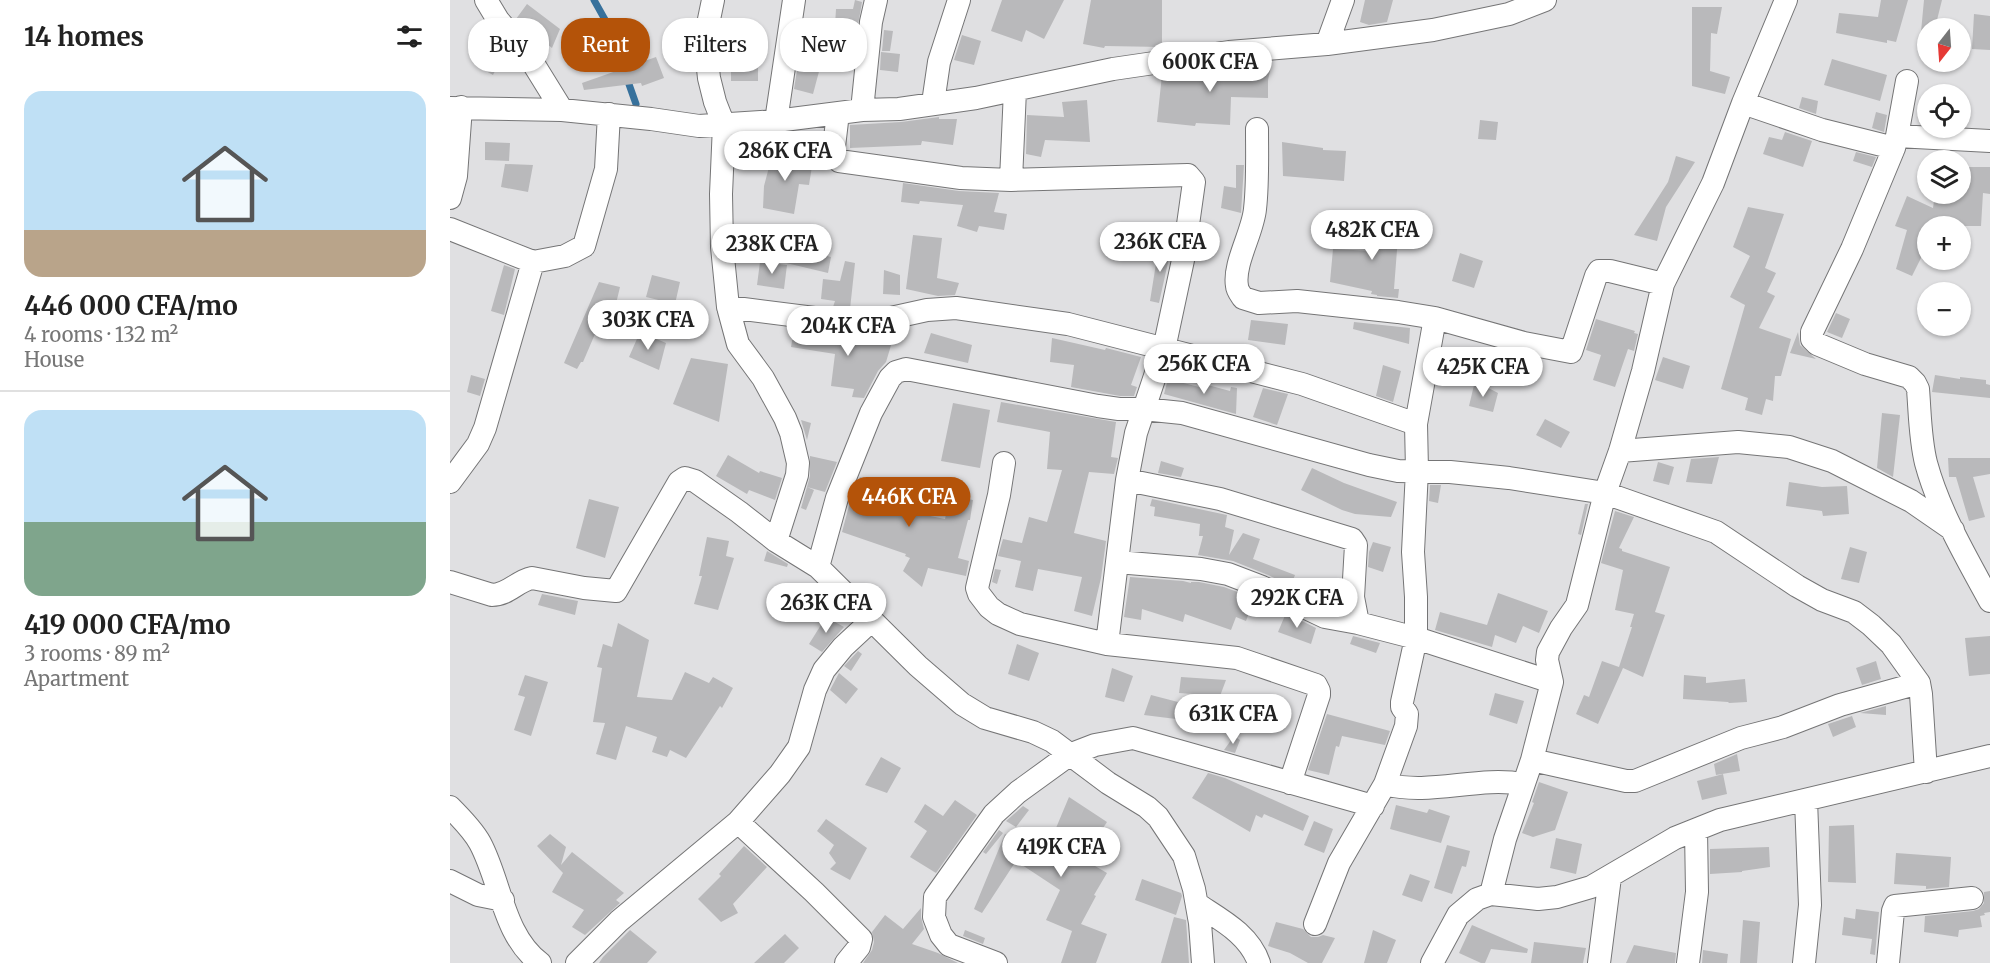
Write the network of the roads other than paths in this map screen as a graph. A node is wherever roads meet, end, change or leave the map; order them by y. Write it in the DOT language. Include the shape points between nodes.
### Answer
graph roads {
  1 [pos="486,0"];
  2 [pos="714,0"];
  3 [pos="794,0"];
  4 [pos="876,0"];
  5 [pos="959,0"];
  6 [pos="1343,0"];
  7 [pos="1545,0"];
  8 [pos="1786,0"];
  9 [pos="1327,44"];
  10 [pos="1907,81"];
  11 [pos="1015,90"];
  12 [pos="933,103"];
  13 [pos="1743,103"];
  14 [pos="455,108"];
  15 [pos="562,110"];
  16 [pos="862,110"];
  17 [pos="838,112"];
  18 [pos="609,114"];
  19 [pos="776,121"];
  20 [pos="724,125"];
  21 [pos="1257,129"];
  22 [pos="1990,141"];
  23 [pos="1895,142"];
  24 [pos="1011,180"];
  25 [pos="450,198"];
  26 [pos="450,229"];
  27 [pos="533,262"];
  28 [pos="1663,284"];
  29 [pos="728,308"];
  30 [pos="1435,318"];
  31 [pos="1164,349"];
  32 [pos="1143,409"];
  33 [pos="1416,424"];
  34 [pos="1620,451"];
  35 [pos="1004,464"];
  36 [pos="1417,470"];
  37 [pos="1127,480"];
  38 [pos="450,482"];
  39 [pos="1605,494"];
  40 [pos="1953,530"];
  41 [pos="776,541"];
  42 [pos="1117,562"];
  43 [pos="818,567"];
  44 [pos="450,582"];
  45 [pos="1990,601"];
  46 [pos="871,621"];
  47 [pos="1358,623"];
  48 [pos="1416,638"];
  49 [pos="1107,644"];
  50 [pos="1552,682"];
  51 [pos="1918,683"];
  52 [pos="1069,755"];
  53 [pos="1990,756"];
  54 [pos="1532,760"];
  55 [pos="1926,772"];
  56 [pos="1290,783"];
  57 [pos="1384,784"];
  58 [pos="1523,784"];
  59 [pos="1806,800"];
  60 [pos="1373,806"];
  61 [pos="450,807"];
  62 [pos="738,822"];
  63 [pos="1696,830"];
  64 [pos="1610,877"];
  65 [pos="450,881"];
  66 [pos="1491,894"];
  67 [pos="1972,898"];
  68 [pos="503,900"];
  69 [pos="1197,904"];
  70 [pos="1315,924"];
  71 [pos="540,963"];
  72 [pos="577,963"];
  73 [pos="846,963"];
  74 [pos="996,963"];
  75 [pos="1203,963"];
  76 [pos="1259,963"];
  77 [pos="1432,963"];
  78 [pos="1599,963"];
  79 [pos="1688,963"];
  80 [pos="1804,963"];
  81 [pos="1888,963"];
  1 -- 15 [label="street" via="528,55"];
  2 -- 20 [label="street" via="707,29 708,68"];
  3 -- 19 [label="street"];
  4 -- 16 [label="street"];
  5 -- 12 [label="street" via="939,62"];
  6 -- 9 [label="street"];
  7 -- 9 [label="street" via="1509,14 1433,30"];
  8 -- 13 [label="street"];
  9 -- 11 [label="street" via="1229,52 1113,69"];
  10 -- 23 [label="street"];
  11 -- 12 [label="street"];
  11 -- 24 [label="street"];
  12 -- 16 [label="street"];
  13 -- 23 [label="street" via="1822,130"];
  13 -- 28 [label="street" via="1713,183"];
  14 -- 15 [label="street"];
  14 -- 25 [label="street" via="456,176"];
  15 -- 18 [label="street"];
  16 -- 17 [label="street"];
  17 -- 19 [label="street"];
  17 -- 24 [label="street" via="833,155 838,161 961,178"];
  18 -- 20 [label="street" via="690,125"];
  18 -- 27 [label="street" via="606,169 584,246 565,256"];
  19 -- 20 [label="street"];
  20 -- 29 [label="street" via="720,194"];
  21 -- 30 [label="street" via="1254,217 1237,275 1243,298 1259,303 1297,301"];
  22 -- 23 [label="street"];
  23 -- 40 [label="street" via="1812,339 1817,345 1909,377 1916,383 1926,462"];
  24 -- 31 [label="street" via="1188,175 1192,178 1183,260"];
  26 -- 27 [label="street"];
  27 -- 38 [label="street" via="485,428"];
  28 -- 30 [label="street" via="1599,271 1571,352"];
  28 -- 34 [label="street"];
  29 -- 31 [label="street" via="868,323 956,308 1068,324"];
  29 -- 41 [label="street" via="738,344 763,378 785,418 795,447 797,475"];
  30 -- 33 [label="street"];
  31 -- 32 [label="street"];
  31 -- 33 [label="street" via="1302,384"];
  32 -- 36 [label="street" via="1182,413 1369,465"];
  32 -- 37 [label="street"];
  32 -- 43 [label="street" via="1119,410 906,369 896,372 871,413 837,498"];
  33 -- 36 [label="street"];
  34 -- 39 [label="street"];
  34 -- 40 [label="street" via="1738,442 1789,447 1832,461 1911,501"];
  35 -- 49 [label="street" via="977,588 979,594 988,608 1020,624"];
  36 -- 39 [label="street" via="1509,478"];
  36 -- 48 [label="street" via="1413,552"];
  37 -- 42 [label="street"];
  37 -- 47 [label="street" via="1220,498 1352,539 1356,545 1353,597"];
  39 -- 50 [label="street" via="1577,605 1548,652"];
  39 -- 51 [label="street" via="1716,532 1797,586 1854,612 1892,644"];
  40 -- 45 [label="street"];
  41 -- 43 [label="street"];
  41 -- 44 [label="street" via="704,487 685,478 679,482 616,591 532,578 492,595"];
  42 -- 47 [label="street" via="1228,574 1325,617"];
  42 -- 49 [label="street"];
  43 -- 46 [label="street"];
  46 -- 52 [label="street" via="962,704 985,718 1052,741"];
  46 -- 62 [label="street" via="824,670 814,690 799,747"];
  47 -- 48 [label="street"];
  48 -- 50 [label="street"];
  48 -- 57 [label="street" via="1402,702 1407,726"];
  49 -- 56 [label="street" via="1237,658 1316,685 1319,695"];
  50 -- 54 [label="street"];
  51 -- 54 [label="street" via="1741,738 1635,781"];
  51 -- 55 [label="street"];
  52 -- 56 [label="street" via="1133,738"];
  52 -- 69 [label="street" via="1158,817 1184,856"];
  52 -- 74 [label="street" via="994,814 935,897 934,918 949,945"];
  53 -- 55 [label="street"];
  54 -- 58 [label="street"];
  55 -- 59 [label="street"];
  56 -- 60 [label="street"];
  57 -- 58 [label="street" via="1408,789 1505,781"];
  57 -- 60 [label="street"];
  58 -- 66 [label="street"];
  59 -- 63 [label="street" via="1720,820"];
  59 -- 80 [label="street" via="1810,904"];
  60 -- 70 [label="street" via="1339,863"];
  61 -- 68 [label="street" via="479,841"];
  62 -- 72 [label="street" via="619,921"];
  62 -- 73 [label="street" via="861,939"];
  63 -- 64 [label="street" via="1675,838"];
  63 -- 79 [label="street" via="1697,892"];
  64 -- 66 [label="street" via="1557,897"];
  64 -- 78 [label="street"];
  65 -- 68 [label="street" via="478,895"];
  66 -- 77 [label="street" via="1477,899 1458,915"];
  67 -- 81 [label="street" via="1895,906"];
  68 -- 71 [label="street" via="513,932"];
  69 -- 75 [label="street"];
  69 -- 76 [label="street" via="1236,930"];
}
